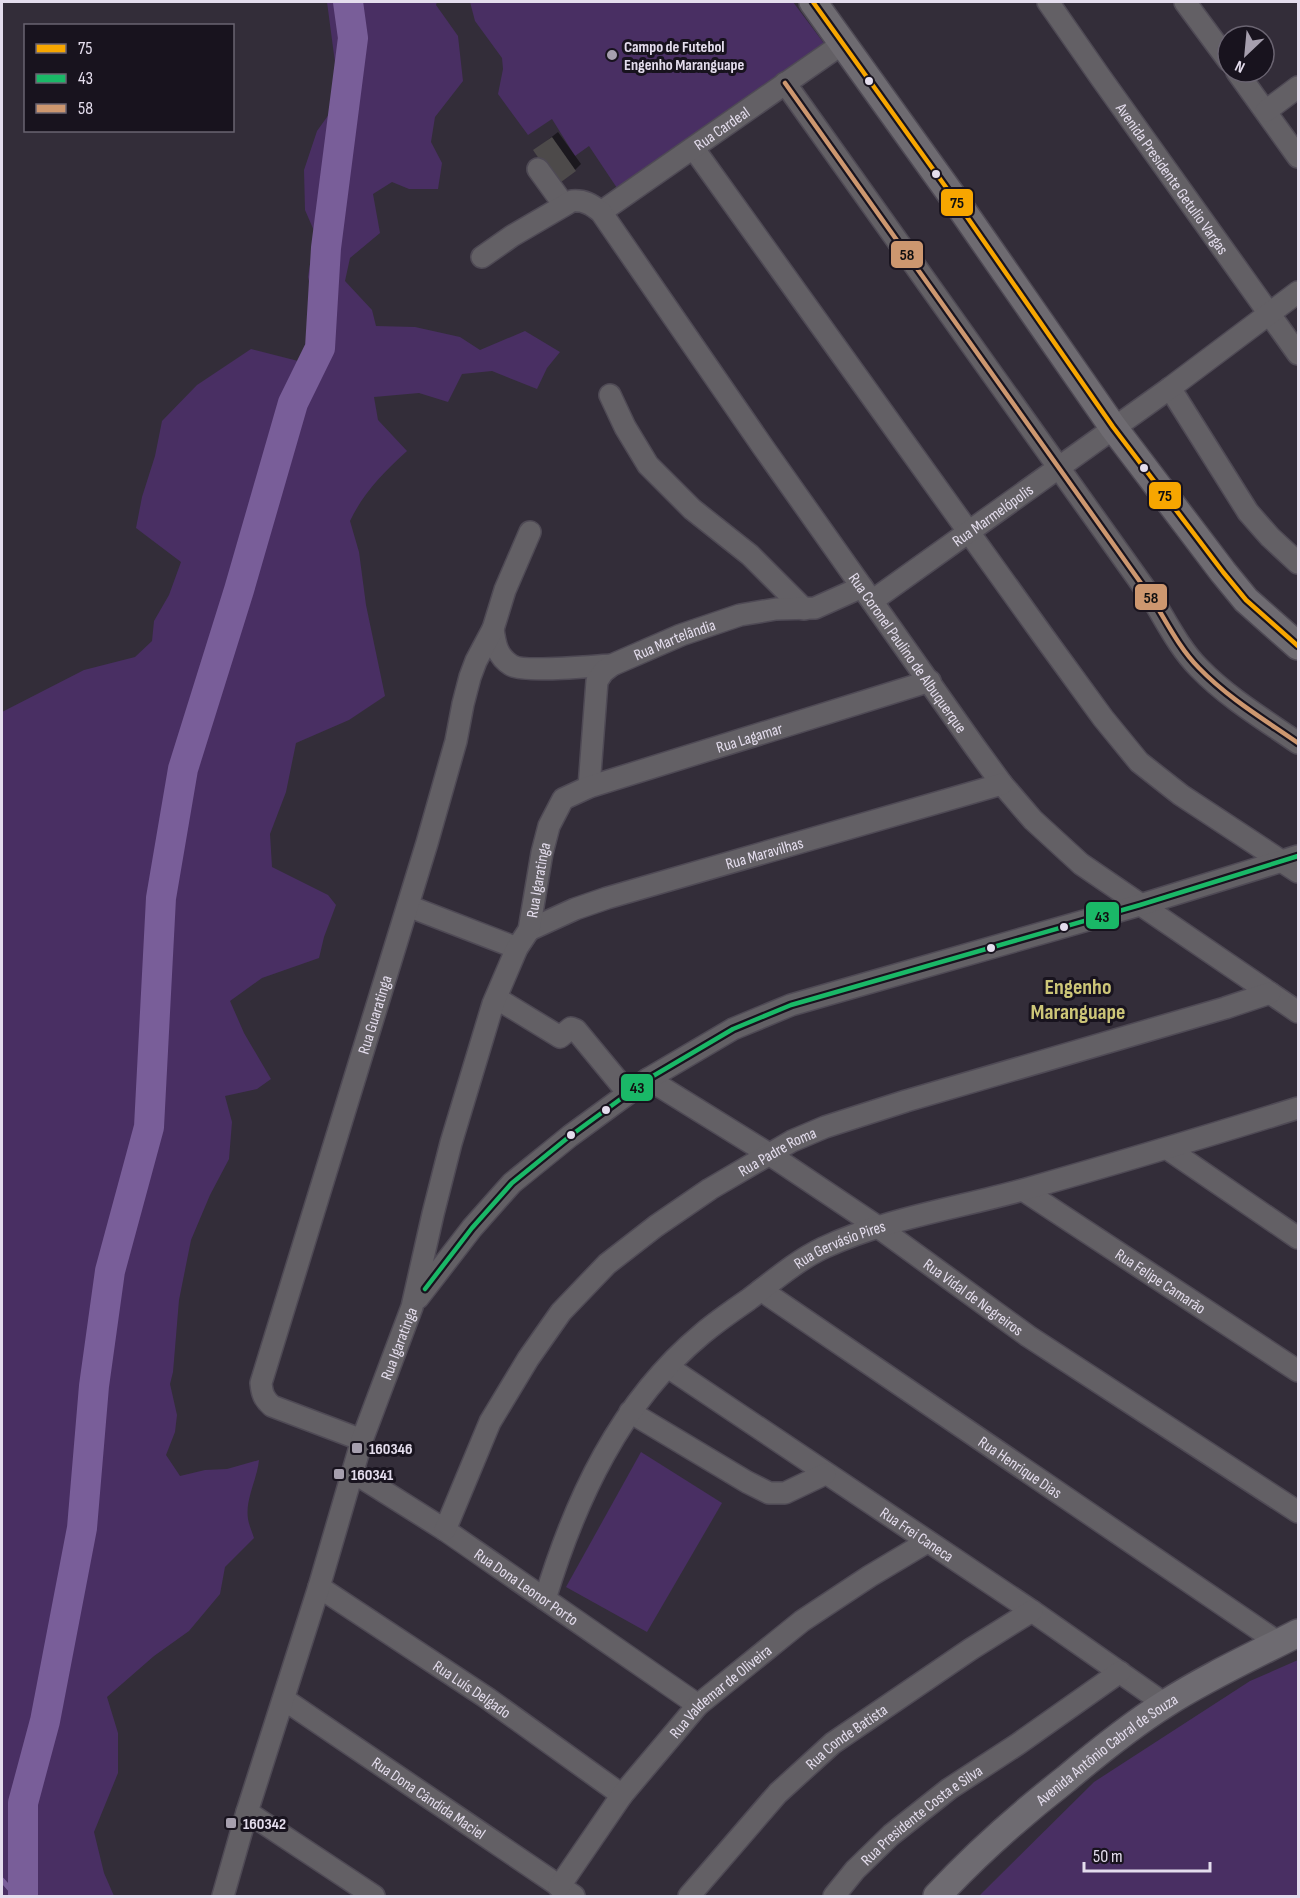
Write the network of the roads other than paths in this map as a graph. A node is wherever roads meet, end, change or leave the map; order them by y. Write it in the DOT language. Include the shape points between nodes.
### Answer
graph roads {
  1 [pos="813,2"];
  2 [pos="1048,2"];
  3 [pos="1185,2"];
  4 [pos="842,44"];
  5 [pos="1216,44"];
  6 [pos="785,83"];
  7 [pos="1246,84"];
  8 [pos="1299,87"];
  9 [pos="1266,111"];
  10 [pos="694,149"];
  11 [pos="1299,157"];
  12 [pos="538,169"];
  13 [pos="564,205"];
  14 [pos="601,212"];
  15 [pos="482,257"];
  16 [pos="1299,292"];
  17 [pos="1269,313"];
  18 [pos="1299,354"];
  19 [pos="1170,388"];
  20 [pos="610,395"];
  21 [pos="1113,427"];
  22 [pos="1059,467"];
  23 [pos="530,532"];
  24 [pos="970,532"];
  25 [pos="1299,563"];
  26 [pos="867,594"];
  27 [pos="804,609"];
  28 [pos="494,629"];
  29 [pos="1299,646"];
  30 [pos="612,665"];
  31 [pos="930,681"];
  32 [pos="1299,743"];
  33 [pos="1002,784"];
  34 [pos="580,791"];
  35 [pos="1293,863"];
  36 [pos="1140,905"];
  37 [pos="408,906"];
  38 [pos="523,939"];
  39 [pos="1270,993"];
  40 [pos="496,998"];
  41 [pos="1299,1012"];
  42 [pos="648,1079"];
  43 [pos="628,1093"];
  44 [pos="1299,1108"];
  45 [pos="1168,1149"];
  46 [pos="769,1154"];
  47 [pos="1023,1190"];
  48 [pos="878,1227"];
  49 [pos="1299,1238"];
  50 [pos="761,1290"];
  51 [pos="412,1307"];
  52 [pos="668,1367"];
  53 [pos="1299,1371"];
  54 [pos="630,1412"];
  55 [pos="362,1440"];
  56 [pos="353,1472"];
  57 [pos="825,1474"];
  58 [pos="1299,1512"];
  59 [pos="445,1530"];
  60 [pos="927,1542"];
  61 [pos="319,1587"];
  62 [pos="544,1599"];
  63 [pos="1032,1611"];
  64 [pos="1289,1638"];
  65 [pos="1120,1672"];
  66 [pos="285,1700"];
  67 [pos="1165,1704"];
  68 [pos="698,1705"];
  69 [pos="622,1795"];
  70 [pos="247,1812"];
  71 [pos="566,1892"];
  72 [pos="223,1896"];
  73 [pos="374,1896"];
  74 [pos="689,1896"];
  75 [pos="834,1896"];
  76 [pos="938,1896"];
  1 -- 4 [label="main road"];
  2 -- 17 [label="street, Avenida Presidente Getulio Vargas"];
  3 -- 5 [label="street"];
  4 -- 6 [label="street, Rua Cardeal"];
  4 -- 21 [label="main road"];
  6 -- 10 [label="street, Rua Cardeal"];
  6 -- 22 [label="street"];
  7 -- 9 [label="street"];
  8 -- 9 [label="street"];
  9 -- 11 [label="street"];
  10 -- 14 [label="street, Rua Cardeal"];
  10 -- 24 [label="street"];
  12 -- 13 [label="street"];
  13 -- 14 [label="street" via="580,200"];
  13 -- 15 [label="street"];
  14 -- 26 [label="street, Rua Coronel Paulino de Albuquerque"];
  16 -- 17 [label="street, Rua Marmelópolis"];
  17 -- 18 [label="street, Avenida Presidente Getulio Vargas"];
  17 -- 19 [label="street, Rua Marmelópolis"];
  19 -- 21 [label="street, Rua Marmelópolis"];
  19 -- 25 [label="street" via="1248,512"];
  20 -- 27 [label="street" via="648,465 692,509 750,555"];
  21 -- 22 [label="street, Rua Marmelópolis"];
  21 -- 29 [label="main road" via="1235,586 1272,625"];
  22 -- 24 [label="street, Rua Marmelópolis"];
  22 -- 32 [label="street" via="1198,668"];
  23 -- 28 [label="street, Rua Guaratinga"];
  24 -- 26 [label="street, Rua Marmelópolis"];
  24 -- 35 [label="street" via="1139,762 1181,795"];
  26 -- 27 [label="street, Rua Martelândia"];
  26 -- 31 [label="street, Rua Coronel Paulino de Albuquerque"];
  27 -- 30 [label="street, Rua Martelândia" via="740,615"];
  28 -- 30 [label="street" via="501,657 519,669"];
  28 -- 37 [label="street, Rua Guaratinga" via="470,677 456,741"];
  30 -- 34 [label="street" via="597,681"];
  31 -- 33 [label="street, Rua Coronel Paulino de Albuquerque"];
  31 -- 34 [label="street, Rua Lagamar"];
  33 -- 36 [label="street, Rua Coronel Paulino de Albuquerque" via="1080,864"];
  33 -- 38 [label="street, Rua Maravilhas" via="607,898 575,909"];
  34 -- 38 [label="street, Rua Igaratinga" via="559,804 549,826"];
  35 -- 36 [label="street"];
  36 -- 39 [label="street, Rua Coronel Paulino de Albuquerque"];
  36 -- 42 [label="street" via="791,1005 733,1029"];
  37 -- 38 [label="street"];
  37 -- 55 [label="street, Rua Guaratinga" via="261,1383 262,1393 272,1406"];
  38 -- 40 [label="street, Rua Igaratinga"];
  39 -- 41 [label="street, Rua Coronel Paulino de Albuquerque"];
  39 -- 46 [label="street, Rua Padre Roma" via="825,1127"];
  40 -- 43 [label="street" via="560,1037 571,1028 576,1030"];
  40 -- 51 [label="street, Rua Igaratinga" via="451,1143"];
  42 -- 43 [label="street"];
  42 -- 46 [label="street, Rua Vidal de Negreiros"];
  43 -- 51 [label="street" via="512,1183"];
  44 -- 45 [label="street, Rua Gervásio Pires"];
  45 -- 47 [label="street, Rua Gervásio Pires"];
  45 -- 49 [label="street"];
  46 -- 48 [label="street, Rua Vidal de Negreiros"];
  46 -- 59 [label="street, Rua Padre Roma" via="656,1226 607,1264 561,1312 490,1422"];
  47 -- 48 [label="street, Rua Gervásio Pires"];
  47 -- 53 [label="street, Rua Felipe Camarão"];
  48 -- 50 [label="street, Rua Gervásio Pires" via="823,1249"];
  48 -- 58 [label="street, Rua Vidal de Negreiros" via="1028,1336"];
  50 -- 52 [label="street, Rua Gervásio Pires" via="701,1335"];
  50 -- 64 [label="street, Rua Henrique Dias"];
  51 -- 55 [label="street, Rua Igaratinga"];
  52 -- 54 [label="street, Rua Gervásio Pires"];
  52 -- 57 [label="street, Rua Frei Caneca"];
  54 -- 57 [label="street" via="769,1493 785,1493"];
  54 -- 62 [label="street, Rua Gervásio Pires" via="602,1455"];
  55 -- 56 [label="street, Rua Igaratinga"];
  56 -- 59 [label="street, Rua Dona Leonor Porto"];
  56 -- 61 [label="street, Rua Igaratinga"];
  57 -- 60 [label="street, Rua Frei Caneca"];
  59 -- 62 [label="street, Rua Dona Leonor Porto"];
  60 -- 63 [label="street, Rua Frei Caneca"];
  60 -- 68 [label="street, Rua Valdemar de Oliveira" via="802,1620"];
  61 -- 66 [label="street, Rua Igaratinga"];
  61 -- 69 [label="street, Rua Luís Delgado" via="487,1698"];
  62 -- 68 [label="street, Rua Dona Leonor Porto"];
  63 -- 65 [label="street, Rua Frei Caneca"];
  63 -- 74 [label="street, Rua Conde Batista" via="833,1743 778,1793"];
  64 -- 67 [label="main road, Avenida Antônio Cabral de Souza"];
  65 -- 67 [label="street, Rua Frei Caneca"];
  65 -- 75 [label="street, Rua Presidente Costa e Silva" via="949,1789 891,1835"];
  66 -- 70 [label="street, Rua Igaratinga"];
  66 -- 71 [label="street, Rua Dona Cândida Maciel"];
  67 -- 76 [label="main road, Avenida Antônio Cabral de Souza" via="1115,1738 1030,1808 968,1863"];
  68 -- 69 [label="street, Rua Valdemar de Oliveira"];
  69 -- 71 [label="street, Rua Valdemar de Oliveira"];
  70 -- 72 [label="street, Rua Igaratinga"];
  70 -- 73 [label="street"];
}
